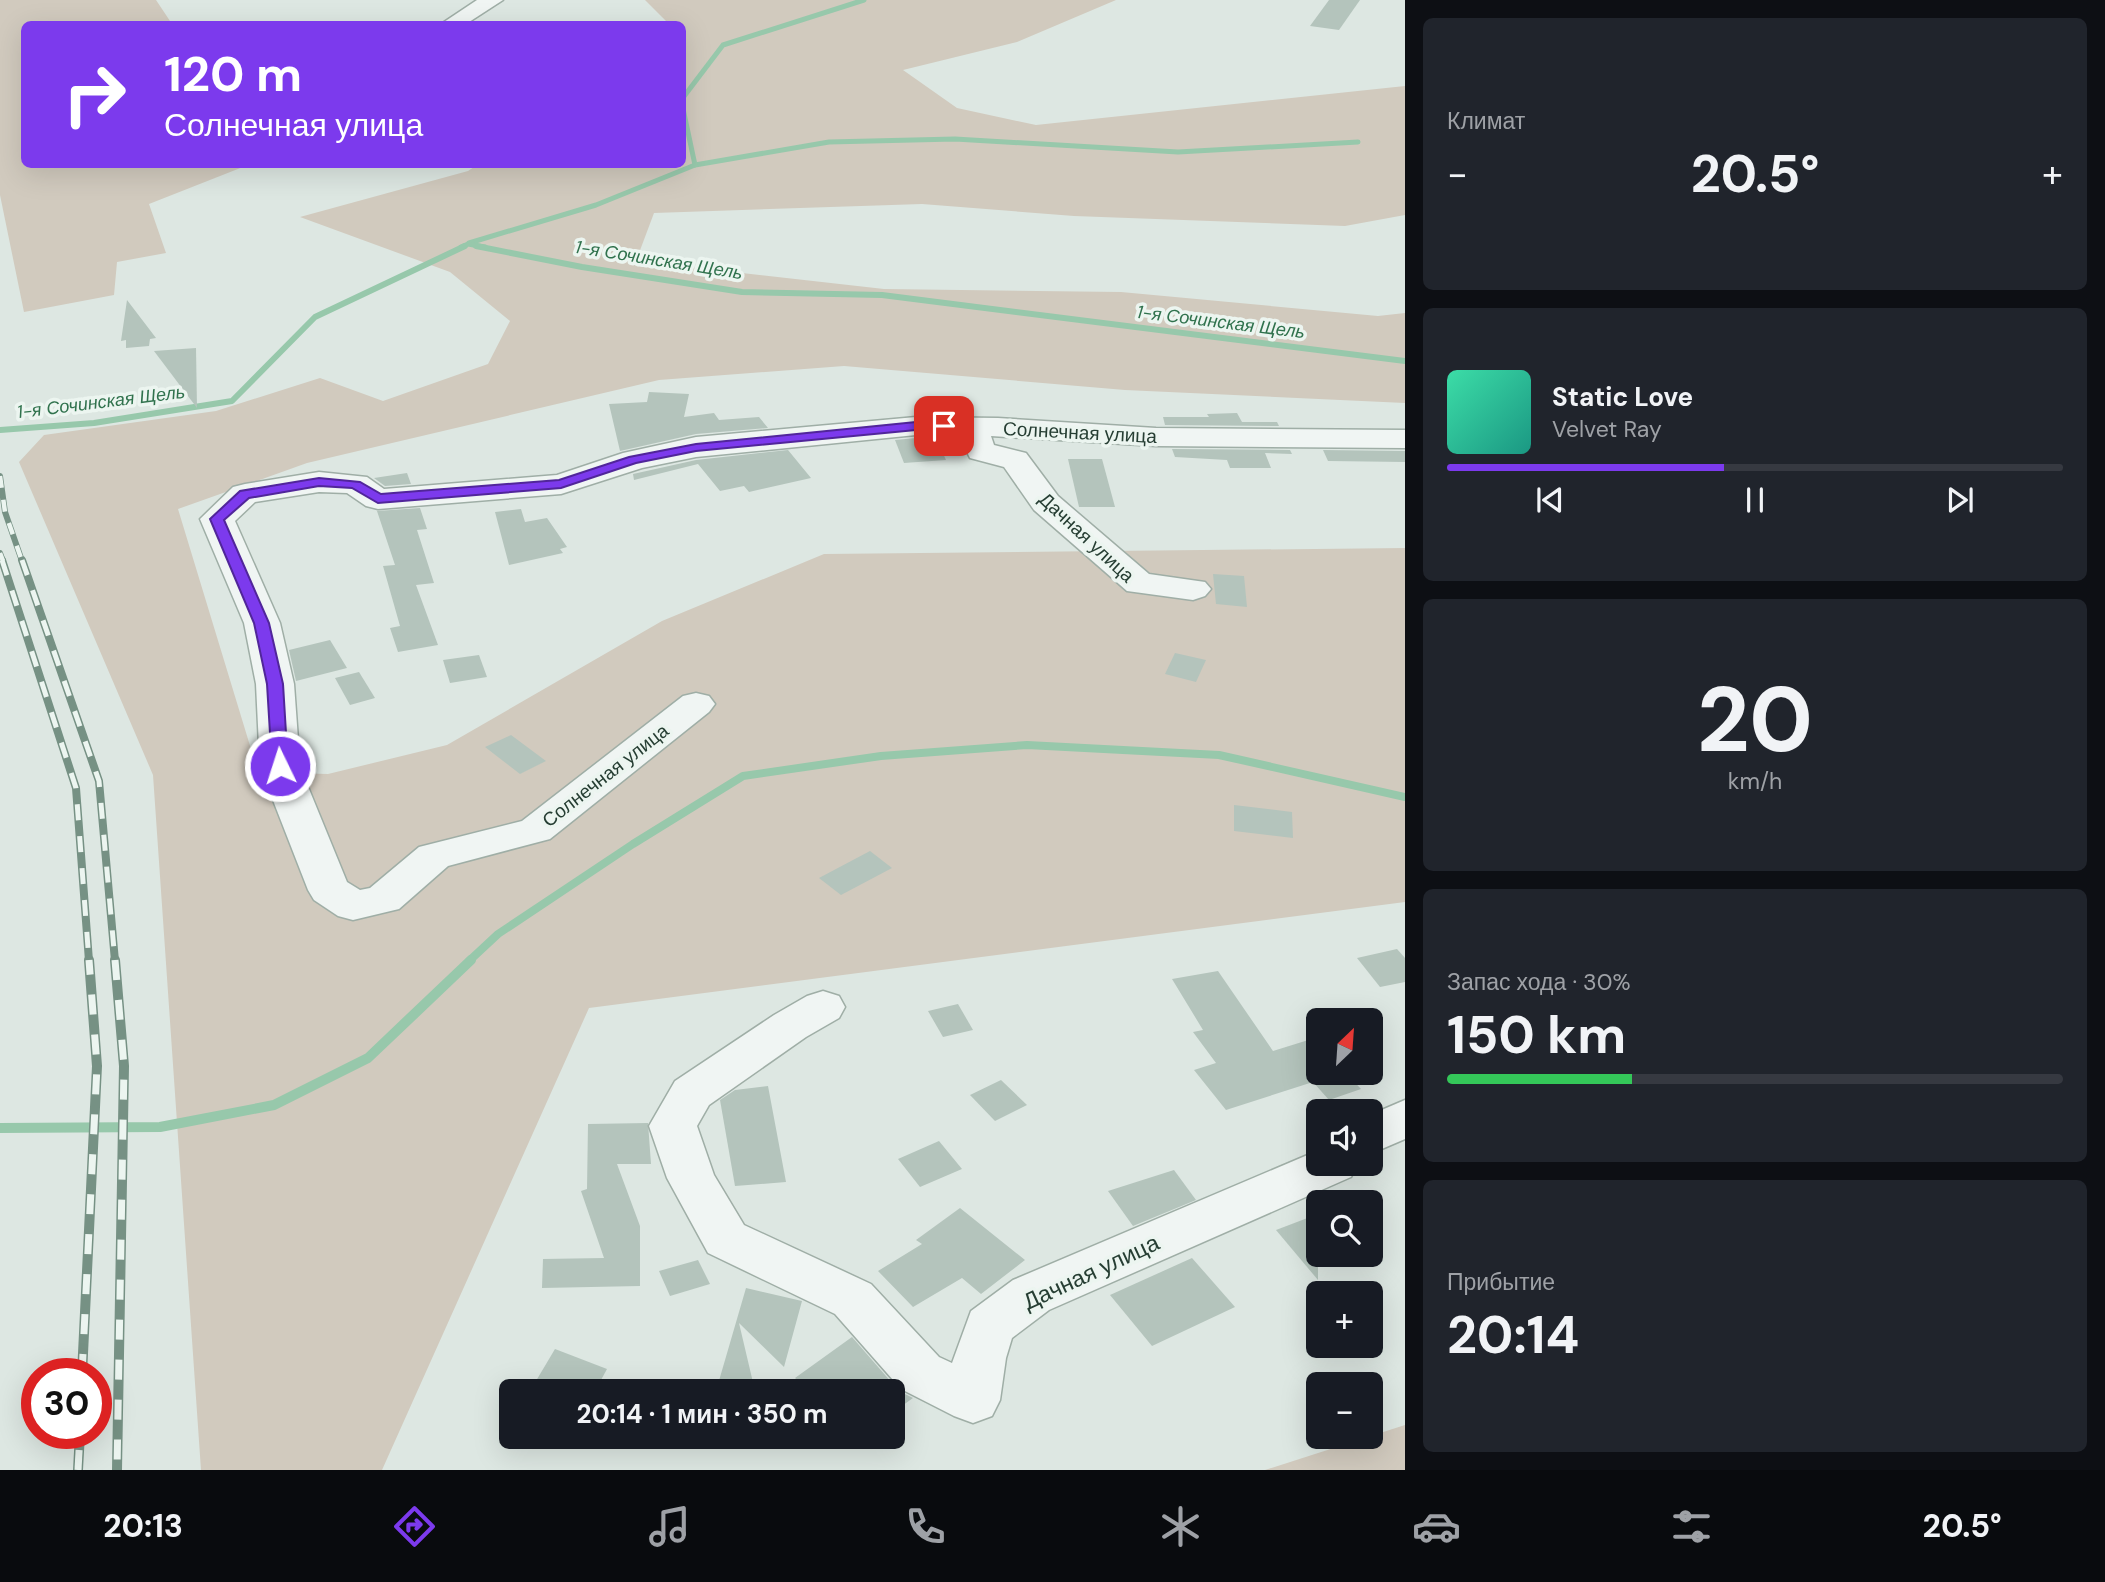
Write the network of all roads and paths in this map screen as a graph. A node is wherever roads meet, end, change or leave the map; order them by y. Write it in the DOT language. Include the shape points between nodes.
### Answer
graph roads {
  1 [pos="492,0"];
  2 [pos="457,21"];
  3 [pos="971,427"];
  4 [pos="1405,439"];
  5 [pos="1194,589"];
  6 [pos="696,704"];
  7 [pos="823,1007"];
  8 [pos="1405,1118"];
  9 [pos="1383,1129"];
  10 [pos="1307,1176"];
  1 -- 2 [label="street"];
  3 -- 4 [label="street, Солнечная улица" via="1156,437"];
  3 -- 5 [label="street, Дачная улица" via="981,451 1015,460 1046,503 1139,584"];
  3 -- 6 [label="street, Солнечная улица" via="916,426 696,447 634,460 561,484 492,490 378,499 355,484 319,482 245,494 217,519 262,623 275,684 280,766 328,890 353,906 384,899 434,856 536,830"];
  7 -- 10 [label="street, Дачная улица" via="692,1093 673,1126 691,1178 726,1240 853,1299 920,1373 973,1400 979,1358 990,1326 1031,1296"];
  8 -- 9 [label="street"];
}
